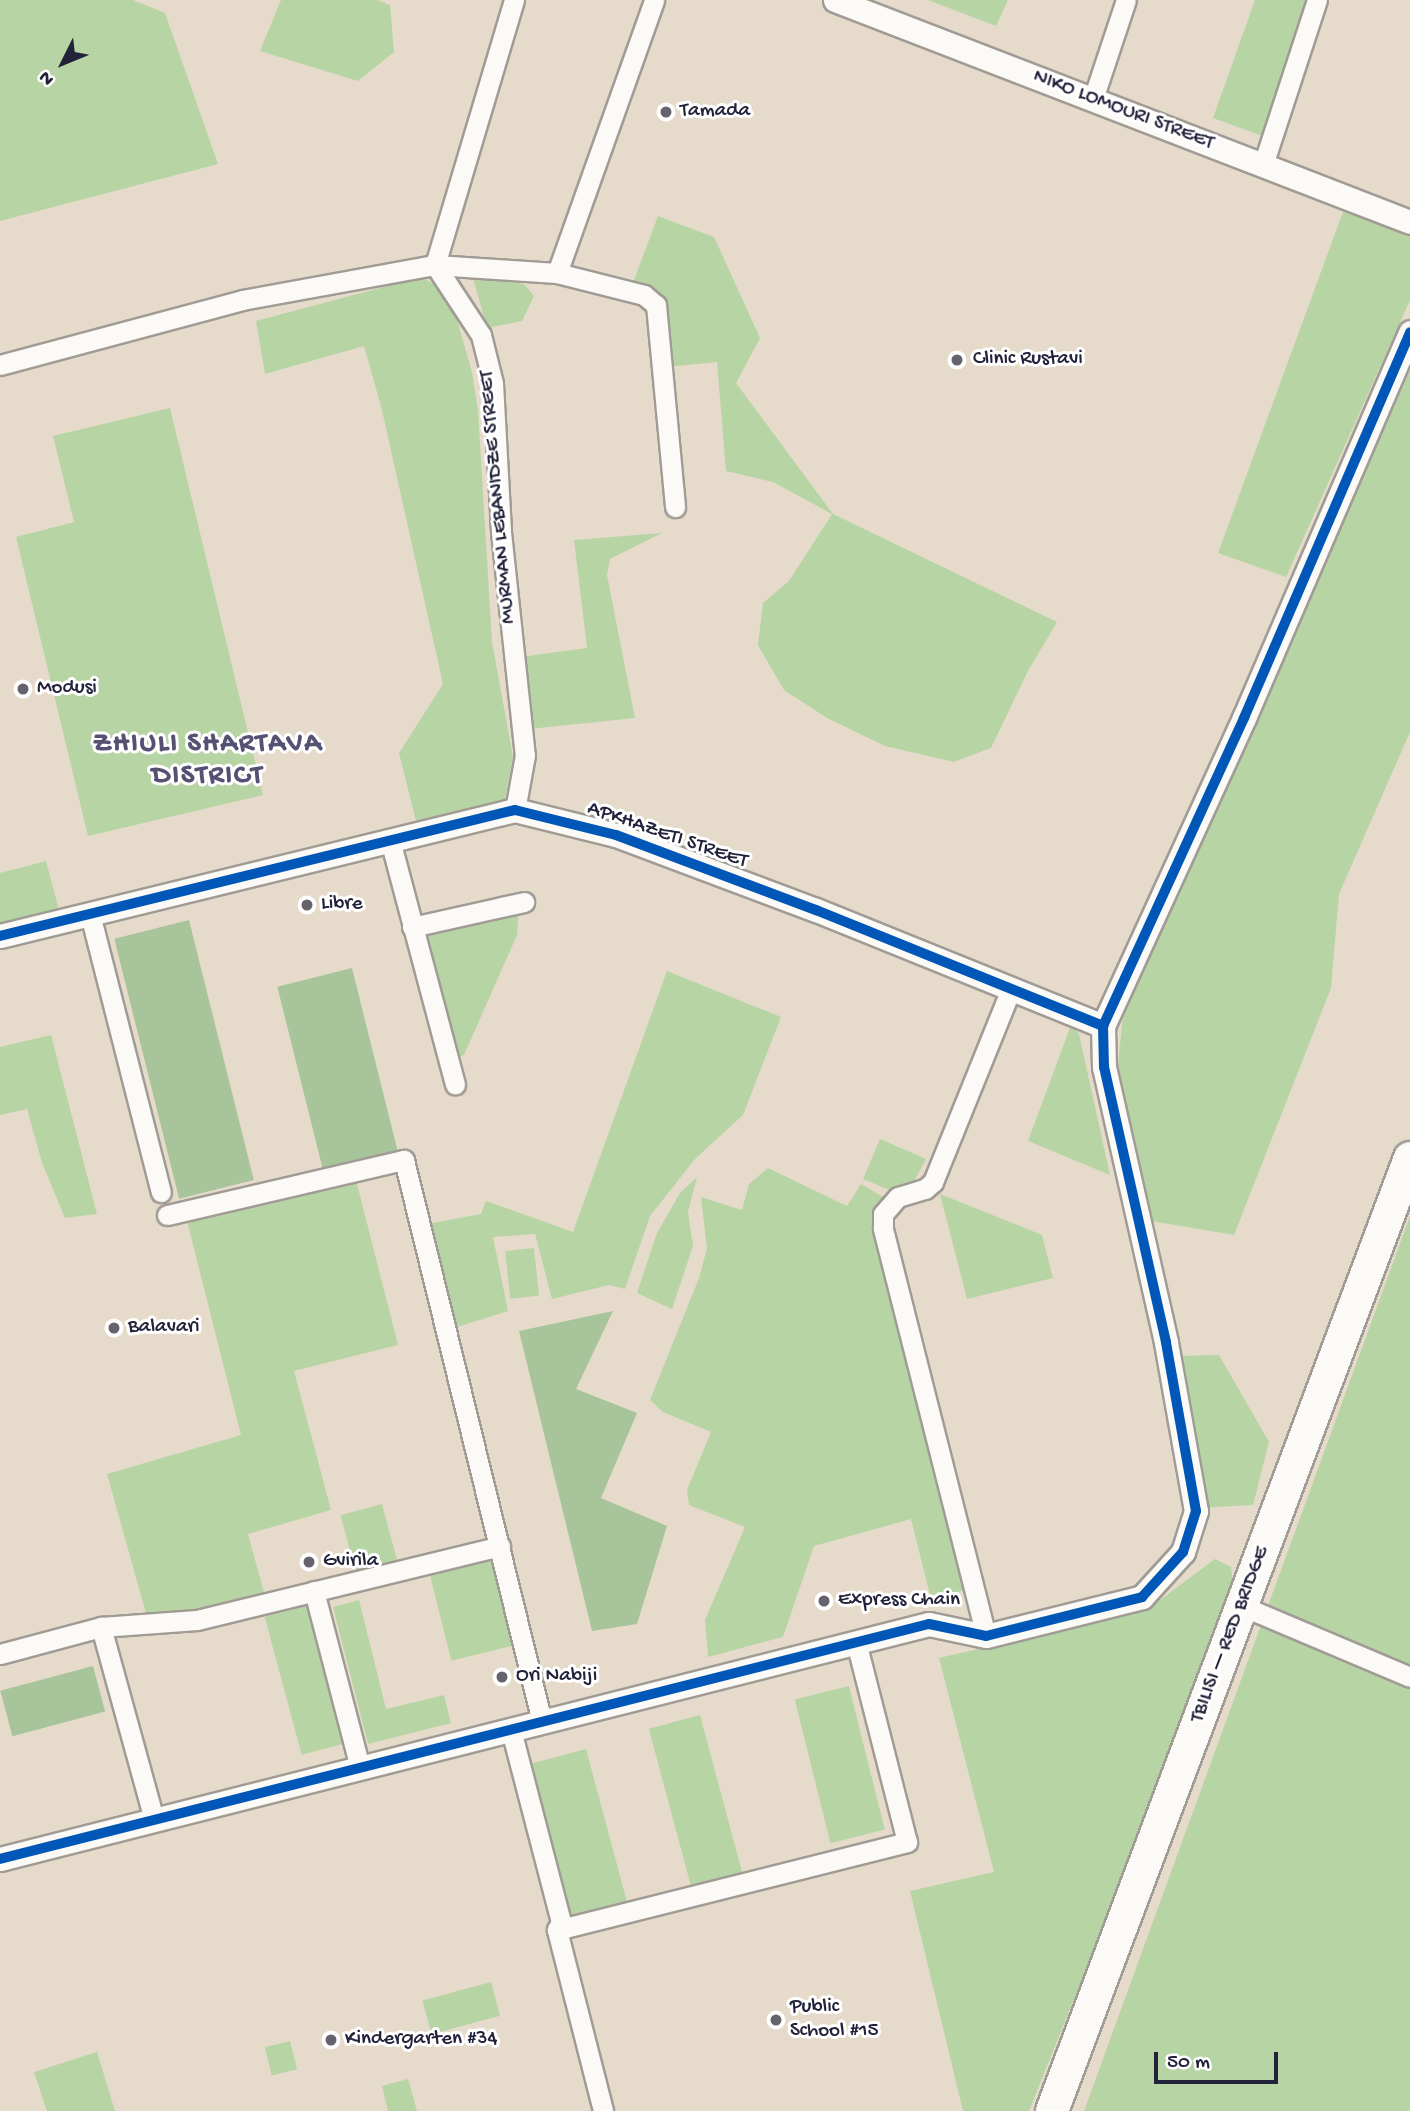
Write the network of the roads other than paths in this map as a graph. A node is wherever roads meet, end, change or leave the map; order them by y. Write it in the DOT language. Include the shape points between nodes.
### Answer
graph roads {
  1 [pos="514,0"];
  2 [pos="653,0"];
  3 [pos="835,0"];
  4 [pos="1126,0"];
  5 [pos="1317,0"];
  6 [pos="864,5"];
  7 [pos="1093,99"];
  8 [pos="1263,165"];
  9 [pos="1410,222"];
  10 [pos="435,265"];
  11 [pos="557,273"];
  12 [pos="1410,332"];
  13 [pos="0,365"];
  14 [pos="674,507"];
  15 [pos="515,810"];
  16 [pos="390,841"];
  17 [pos="524,902"];
  18 [pos="90,914"];
  19 [pos="412,927"];
  20 [pos="0,936"];
  21 [pos="1011,989"];
  22 [pos="1103,1026"];
  23 [pos="455,1085"];
  24 [pos="1410,1158"];
  25 [pos="161,1192"];
  26 [pos="167,1215"];
  27 [pos="500,1546"];
  28 [pos="314,1591"];
  29 [pos="1242,1605"];
  30 [pos="101,1627"];
  31 [pos="986,1636"];
  32 [pos="856,1642"];
  33 [pos="0,1654"];
  34 [pos="1410,1677"];
  35 [pos="541,1722"];
  36 [pos="511,1730"];
  37 [pos="360,1768"];
  38 [pos="154,1820"];
  39 [pos="0,1860"];
  40 [pos="558,1930"];
  41 [pos="601,2110"];
  42 [pos="1052,2111"];
  1 -- 10 [label="street"];
  2 -- 11 [label="street"];
  3 -- 6 [label="street, NIKO LOMOURI STREET"];
  4 -- 7 [label="street"];
  5 -- 8 [label="street"];
  6 -- 7 [label="street, NIKO LOMOURI STREET"];
  7 -- 8 [label="street, NIKO LOMOURI STREET"];
  8 -- 9 [label="street, NIKO LOMOURI STREET"];
  10 -- 11 [label="street"];
  10 -- 13 [label="street" via="242,300"];
  10 -- 15 [label="street, MURMAN LEBANIDZE STREET" via="481,334 493,383 501,532 526,755"];
  11 -- 14 [label="street" via="644,295 656,305"];
  12 -- 22 [label="street" via="1244,718"];
  15 -- 16 [label="street, APKHAZETI STREET"];
  15 -- 21 [label="street, APKHAZETI STREET" via="617,835"];
  16 -- 18 [label="street, APKHAZETI STREET"];
  16 -- 19 [label="street"];
  17 -- 19 [label="street"];
  18 -- 20 [label="street, APKHAZETI STREET"];
  18 -- 25 [label="street"];
  19 -- 23 [label="street"];
  21 -- 22 [label="street, APKHAZETI STREET"];
  21 -- 31 [label="street" via="933,1182 898,1198 883,1214"];
  22 -- 31 [label="street" via="1104,1067 1172,1369 1196,1511 1183,1552 1142,1597"];
  24 -- 29 [label="highway, TBILISI — RED BRIDGE"];
  26 -- 27 [label="street" via="404,1160"];
  27 -- 28 [label="street"];
  27 -- 35 [label="street"];
  28 -- 30 [label="street" via="197,1620"];
  28 -- 37 [label="street"];
  29 -- 34 [label="street"];
  29 -- 42 [label="highway, TBILISI — RED BRIDGE"];
  30 -- 33 [label="street"];
  30 -- 38 [label="street"];
  31 -- 32 [label="street" via="929,1624"];
  32 -- 35 [label="street"];
  32 -- 40 [label="street" via="906,1842"];
  35 -- 36 [label="street"];
  36 -- 37 [label="street"];
  36 -- 40 [label="street" via="561,1922"];
  37 -- 38 [label="street"];
  38 -- 39 [label="street"];
  40 -- 41 [label="street"];
}
